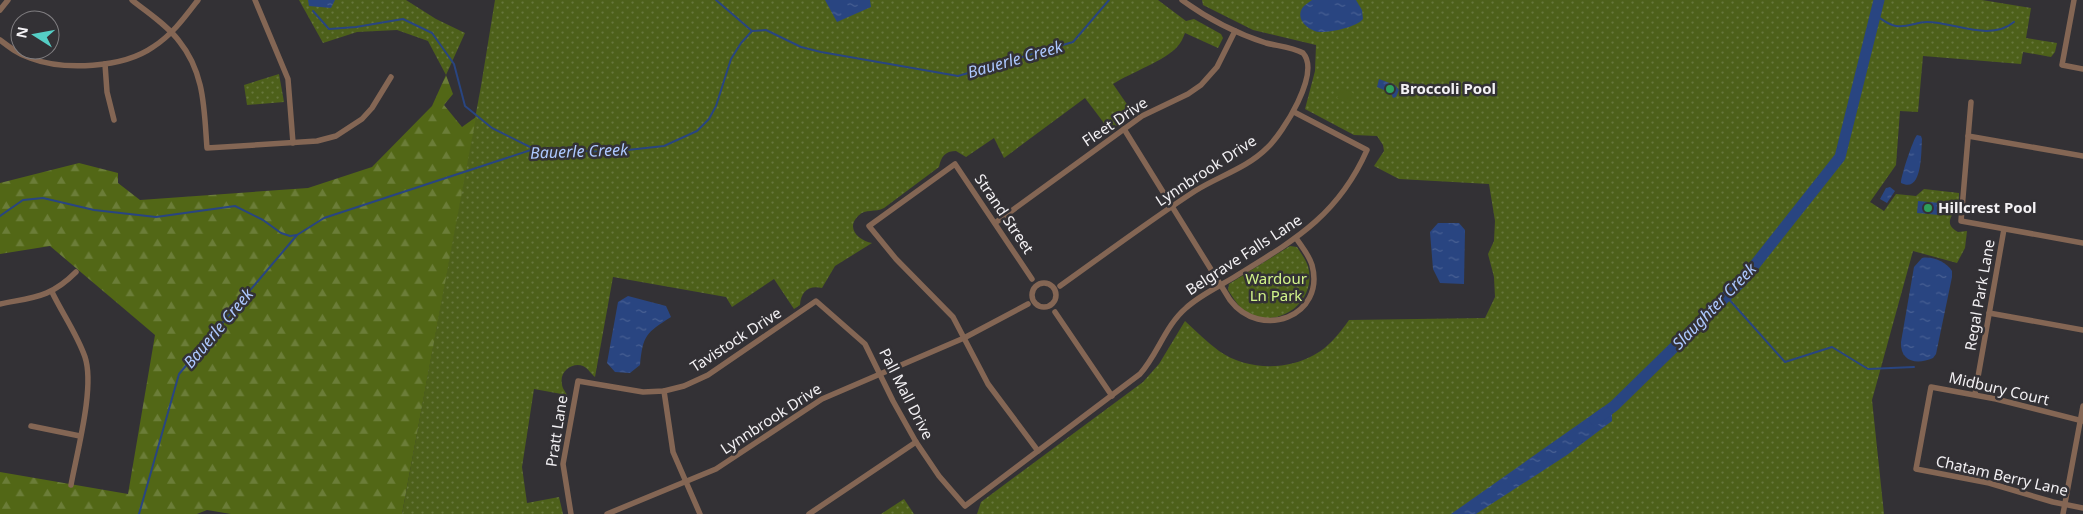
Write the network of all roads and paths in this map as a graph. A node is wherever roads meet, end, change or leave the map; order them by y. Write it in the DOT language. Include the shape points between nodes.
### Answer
graph roads {
  1 [pos="8,0"];
  2 [pos="132,0"];
  3 [pos="198,0"];
  4 [pos="255,0"];
  5 [pos="1182,0"];
  6 [pos="2074,0"];
  7 [pos="0,10"];
  8 [pos="1235,31"];
  9 [pos="172,32"];
  10 [pos="0,40"];
  11 [pos="105,64"];
  12 [pos="2083,69"];
  13 [pos="391,77"];
  14 [pos="1971,102"];
  15 [pos="1294,112"];
  16 [pos="114,120"];
  17 [pos="1124,129"];
  18 [pos="1968,136"];
  19 [pos="293,143"];
  20 [pos="2083,156"];
  21 [pos="1172,207"];
  22 [pos="995,223"];
  23 [pos="2004,229"];
  24 [pos="1296,238"];
  25 [pos="2083,244"];
  26 [pos="76,272"];
  27 [pos="1032,279"];
  28 [pos="1040,283"];
  29 [pos="1221,285"];
  30 [pos="1052,286"];
  31 [pos="1060,286"];
  32 [pos="1034,288"];
  33 [pos="52,292"];
  34 [pos="1056,294"];
  35 [pos="1032,298"];
  36 [pos="816,301"];
  37 [pos="1053,303"];
  38 [pos="0,304"];
  39 [pos="1028,304"];
  40 [pos="1036,304"];
  41 [pos="1047,307"];
  42 [pos="1055,312"];
  43 [pos="1989,313"];
  44 [pos="2083,330"];
  45 [pos="964,338"];
  46 [pos="880,374"];
  47 [pos="578,380"];
  48 [pos="664,391"];
  49 [pos="1975,394"];
  50 [pos="1112,396"];
  51 [pos="2083,406"];
  52 [pos="2082,421"];
  53 [pos="31,426"];
  54 [pos="80,436"];
  55 [pos="916,442"];
  56 [pos="1038,451"];
  57 [pos="1916,469"];
  58 [pos="685,482"];
  59 [pos="71,484"];
  60 [pos="2065,504"];
  61 [pos="966,506"];
  62 [pos="2083,508"];
  63 [pos="571,514"];
  64 [pos="607,514"];
  65 [pos="700,514"];
  66 [pos="809,514"];
  67 [pos="2063,514"];
  1 -- 7 [label="street"];
  2 -- 9 [label="street"];
  3 -- 9 [label="street"];
  4 -- 19 [label="street" via="288,79"];
  5 -- 8 [label="street, Lynnbrook Drive"];
  6 -- 12 [label="street" via="2062,65"];
  8 -- 15 [label="street, Lynnbrook Drive" via="1300,51 1307,57 1304,85"];
  8 -- 17 [label="street, Fleet Drive" via="1218,67 1201,85"];
  9 -- 11 [label="street" via="143,53"];
  9 -- 19 [label="street" via="191,58 200,79 207,148"];
  10 -- 11 [label="street" via="14,51 38,61"];
  11 -- 16 [label="street"];
  13 -- 19 [label="street" via="372,108 350,128 336,136"];
  14 -- 18 [label="street"];
  15 -- 21 [label="street, Lynnbrook Drive" via="1275,140 1258,155"];
  15 -- 24 [label="street, Belgrave Falls Lane" via="1367,150 1339,198"];
  17 -- 21 [label="street"];
  17 -- 22 [label="street, Fleet Drive"];
  18 -- 20 [label="street"];
  18 -- 23 [label="street" via="1961,221"];
  21 -- 29 [label="street"];
  21 -- 31 [label="street, Lynnbrook Drive"];
  22 -- 27 [label="street, Strand Street"];
  22 -- 45 [label="street, Strand Street" via="954,164 869,226 896,259 948,311"];
  23 -- 25 [label="street"];
  23 -- 43 [label="street, Regal Park Lane"];
  24 -- 29 [label="street, Belgrave Falls Lane"];
  24 -- 29 [label="street" via="1310,261 1314,280 1305,304 1290,316 1269,322 1247,316 1234,306"];
  26 -- 33 [label="street"];
  27 -- 28 [label="street, Strand Street"];
  27 -- 32 [label="street, Strand Street"];
  28 -- 30 [label="street"];
  28 -- 32 [label="street"];
  29 -- 50 [label="street, Belgrave Falls Lane" via="1184,309 1146,368"];
  30 -- 31 [label="street"];
  30 -- 34 [label="street"];
  31 -- 34 [label="street, Lynnbrook Drive"];
  32 -- 35 [label="street"];
  33 -- 38 [label="street"];
  33 -- 54 [label="street" via="87,366 88,390"];
  34 -- 37 [label="street"];
  35 -- 39 [label="street, Lynnbrook Drive"];
  35 -- 40 [label="street"];
  36 -- 46 [label="street, Pall Mall Drive" via="865,344"];
  36 -- 48 [label="street, Tavistock Drive" via="708,375"];
  37 -- 41 [label="street"];
  37 -- 42 [label="street"];
  39 -- 40 [label="street, Lynnbrook Drive"];
  39 -- 45 [label="street, Lynnbrook Drive"];
  40 -- 41 [label="street"];
  41 -- 42 [label="street"];
  42 -- 50 [label="street"];
  43 -- 44 [label="street"];
  43 -- 49 [label="street, Regal Park Lane"];
  45 -- 46 [label="street, Lynnbrook Drive"];
  45 -- 56 [label="street" via="991,389"];
  46 -- 55 [label="street, Pall Mall Drive"];
  46 -- 58 [label="street, Lynnbrook Drive" via="822,399 724,464"];
  47 -- 48 [label="street, Tavistock Drive" via="634,391"];
  47 -- 63 [label="street, Pratt Lane" via="563,464"];
  48 -- 58 [label="street" via="671,444"];
  49 -- 52 [label="street, Midbury Court"];
  49 -- 57 [label="street, Midbury Court" via="1931,387"];
  50 -- 56 [label="street, Belgrave Falls Lane"];
  51 -- 52 [label="street"];
  52 -- 60 [label="street"];
  53 -- 54 [label="street"];
  54 -- 59 [label="street"];
  55 -- 61 [label="street, Pall Mall Drive" via="939,476"];
  55 -- 66 [label="street"];
  56 -- 61 [label="street, Belgrave Falls Lane"];
  57 -- 60 [label="street, Chatam Berry Lane" via="1988,483"];
  58 -- 64 [label="street, Lynnbrook Drive"];
  58 -- 65 [label="street"];
  60 -- 62 [label="street, Chatam Berry Lane"];
  60 -- 67 [label="street"];
}
